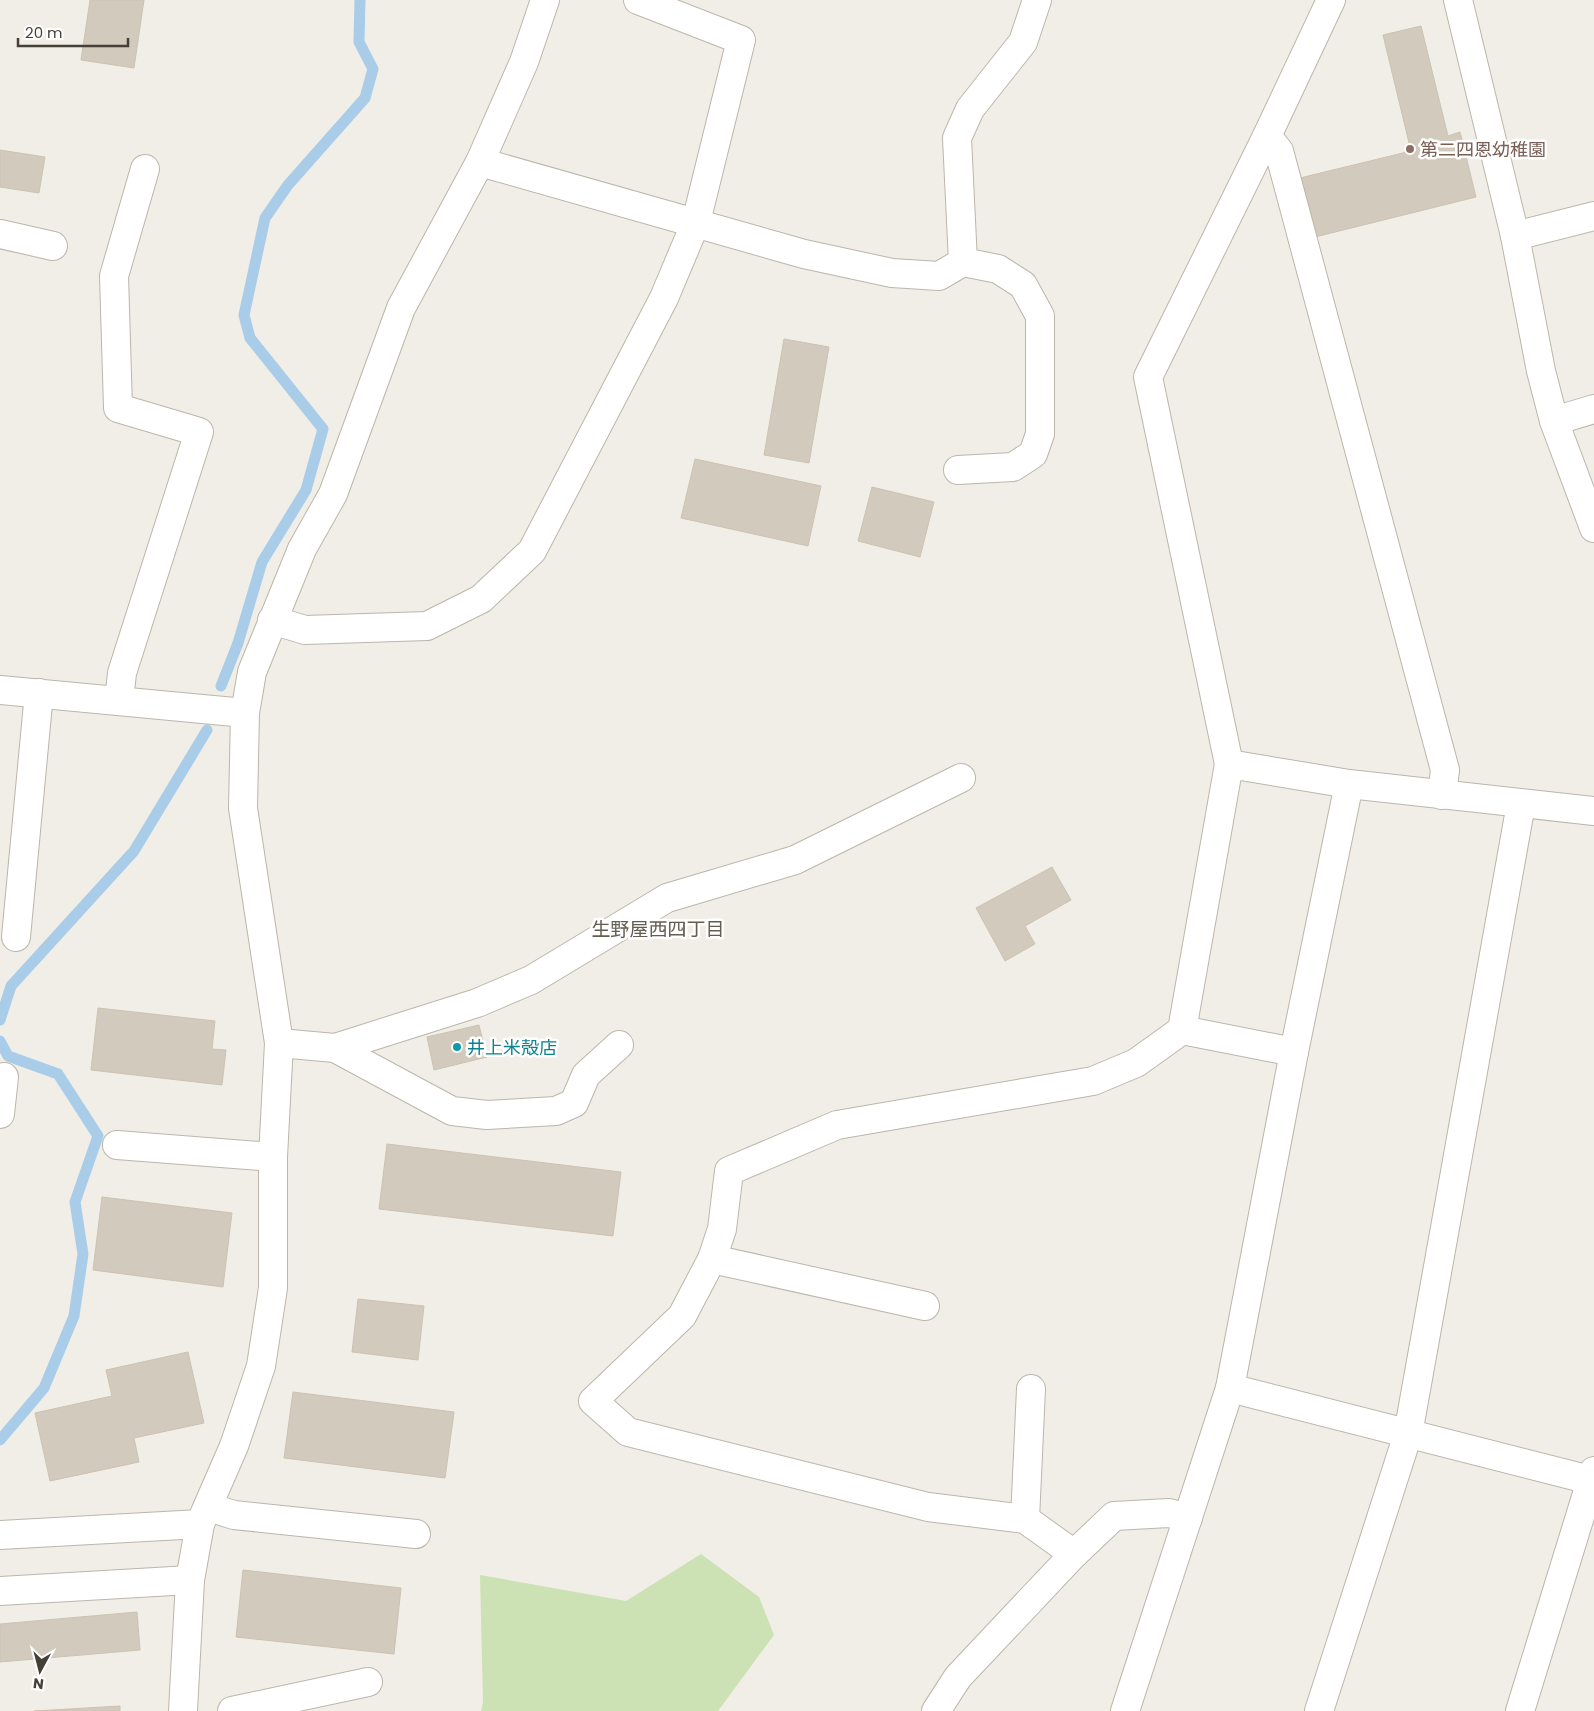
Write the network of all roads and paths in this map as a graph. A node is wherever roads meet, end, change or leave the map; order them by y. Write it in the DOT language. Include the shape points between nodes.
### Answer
graph roads {
  1 [pos="545,0"];
  2 [pos="638,0"];
  3 [pos="1037,0"];
  4 [pos="1331,0"];
  5 [pos="1458,0"];
  6 [pos="1267,136"];
  7 [pos="480,162"];
  8 [pos="145,169"];
  9 [pos="1594,216"];
  10 [pos="696,222"];
  11 [pos="0,234"];
  12 [pos="1515,236"];
  13 [pos="53,246"];
  14 [pos="963,262"];
  15 [pos="1594,409"];
  16 [pos="1554,421"];
  17 [pos="958,470"];
  18 [pos="1594,528"];
  19 [pos="272,620"];
  20 [pos="0,690"];
  21 [pos="39,693"];
  22 [pos="119,701"];
  23 [pos="244,713"];
  24 [pos="1229,764"];
  25 [pos="961,778"];
  26 [pos="1349,784"];
  27 [pos="1442,795"];
  28 [pos="1522,804"];
  29 [pos="1594,810"];
  30 [pos="16,937"];
  31 [pos="1182,1030"];
  32 [pos="279,1043"];
  33 [pos="619,1046"];
  34 [pos="336,1048"];
  35 [pos="1294,1052"];
  36 [pos="4,1077"];
  37 [pos="0,1114"];
  38 [pos="117,1145"];
  39 [pos="273,1157"];
  40 [pos="712,1259"];
  41 [pos="926,1306"];
  42 [pos="1230,1388"];
  43 [pos="1031,1389"];
  44 [pos="1408,1434"];
  45 [pos="1593,1477"];
  46 [pos="204,1515"];
  47 [pos="1188,1518"];
  48 [pos="1025,1519"];
  49 [pos="416,1534"];
  50 [pos="0,1535"];
  51 [pos="1074,1554"];
  52 [pos="190,1580"];
  53 [pos="0,1591"];
  54 [pos="368,1682"];
  55 [pos="183,1711"];
  56 [pos="232,1711"];
  57 [pos="936,1711"];
  58 [pos="1125,1711"];
  59 [pos="1319,1711"];
  60 [pos="1520,1711"];
  1 -- 7 [label="street" via="524,62"];
  2 -- 10 [label="street" via="741,40"];
  3 -- 14 [label="street" via="1023,42 970,108 957,138"];
  4 -- 6 [label="street"];
  5 -- 12 [label="street"];
  6 -- 24 [label="street" via="1148,377"];
  6 -- 27 [label="street" via="1279,152 1445,770"];
  7 -- 10 [label="street"];
  7 -- 19 [label="street" via="401,308 333,494 302,549"];
  8 -- 22 [label="street" via="114,276 118,408 199,432 122,673"];
  9 -- 12 [label="street"];
  10 -- 14 [label="street" via="804,254 892,273 939,276"];
  10 -- 19 [label="street" via="664,298 532,551 513,569 481,599 427,626 305,630"];
  11 -- 13 [label="street"];
  12 -- 16 [label="street"];
  14 -- 17 [label="street" via="998,269 1023,285 1040,316 1040,434 1033,454 1013,467"];
  15 -- 16 [label="street"];
  16 -- 18 [label="street"];
  19 -- 23 [label="street" via="252,672"];
  20 -- 21 [label="street"];
  21 -- 22 [label="street"];
  21 -- 30 [label="street"];
  22 -- 23 [label="street"];
  23 -- 32 [label="street" via="243,808"];
  24 -- 26 [label="street"];
  24 -- 31 [label="street"];
  25 -- 34 [label="street" via="795,860 667,898 531,980 477,1003"];
  26 -- 27 [label="street"];
  26 -- 35 [label="street"];
  27 -- 28 [label="street"];
  28 -- 29 [label="street"];
  28 -- 44 [label="street"];
  31 -- 35 [label="street"];
  31 -- 40 [label="street" via="1136,1063 1093,1081 837,1125 729,1171 722,1229"];
  32 -- 34 [label="street"];
  32 -- 39 [label="street"];
  33 -- 34 [label="street" via="586,1075 574,1103 556,1111 487,1115 452,1111"];
  35 -- 42 [label="street"];
  36 -- 37 [label="street"];
  38 -- 39 [label="street"];
  39 -- 46 [label="street" via="272,1288 261,1366 234,1446"];
  40 -- 41 [label="street"];
  40 -- 48 [label="street" via="682,1316 593,1401 628,1432 928,1507"];
  42 -- 44 [label="street"];
  42 -- 47 [label="street"];
  43 -- 48 [label="street"];
  44 -- 45 [label="street"];
  44 -- 59 [label="street"];
  45 -- 60 [label="street"];
  46 -- 49 [label="street"];
  46 -- 50 [label="street"];
  46 -- 52 [label="street"];
  47 -- 51 [label="street" via="1169,1513 1114,1516"];
  47 -- 58 [label="street"];
  48 -- 51 [label="street"];
  51 -- 57 [label="street" via="958,1677"];
  52 -- 53 [label="street"];
  52 -- 55 [label="street"];
  54 -- 56 [label="street"];
}
